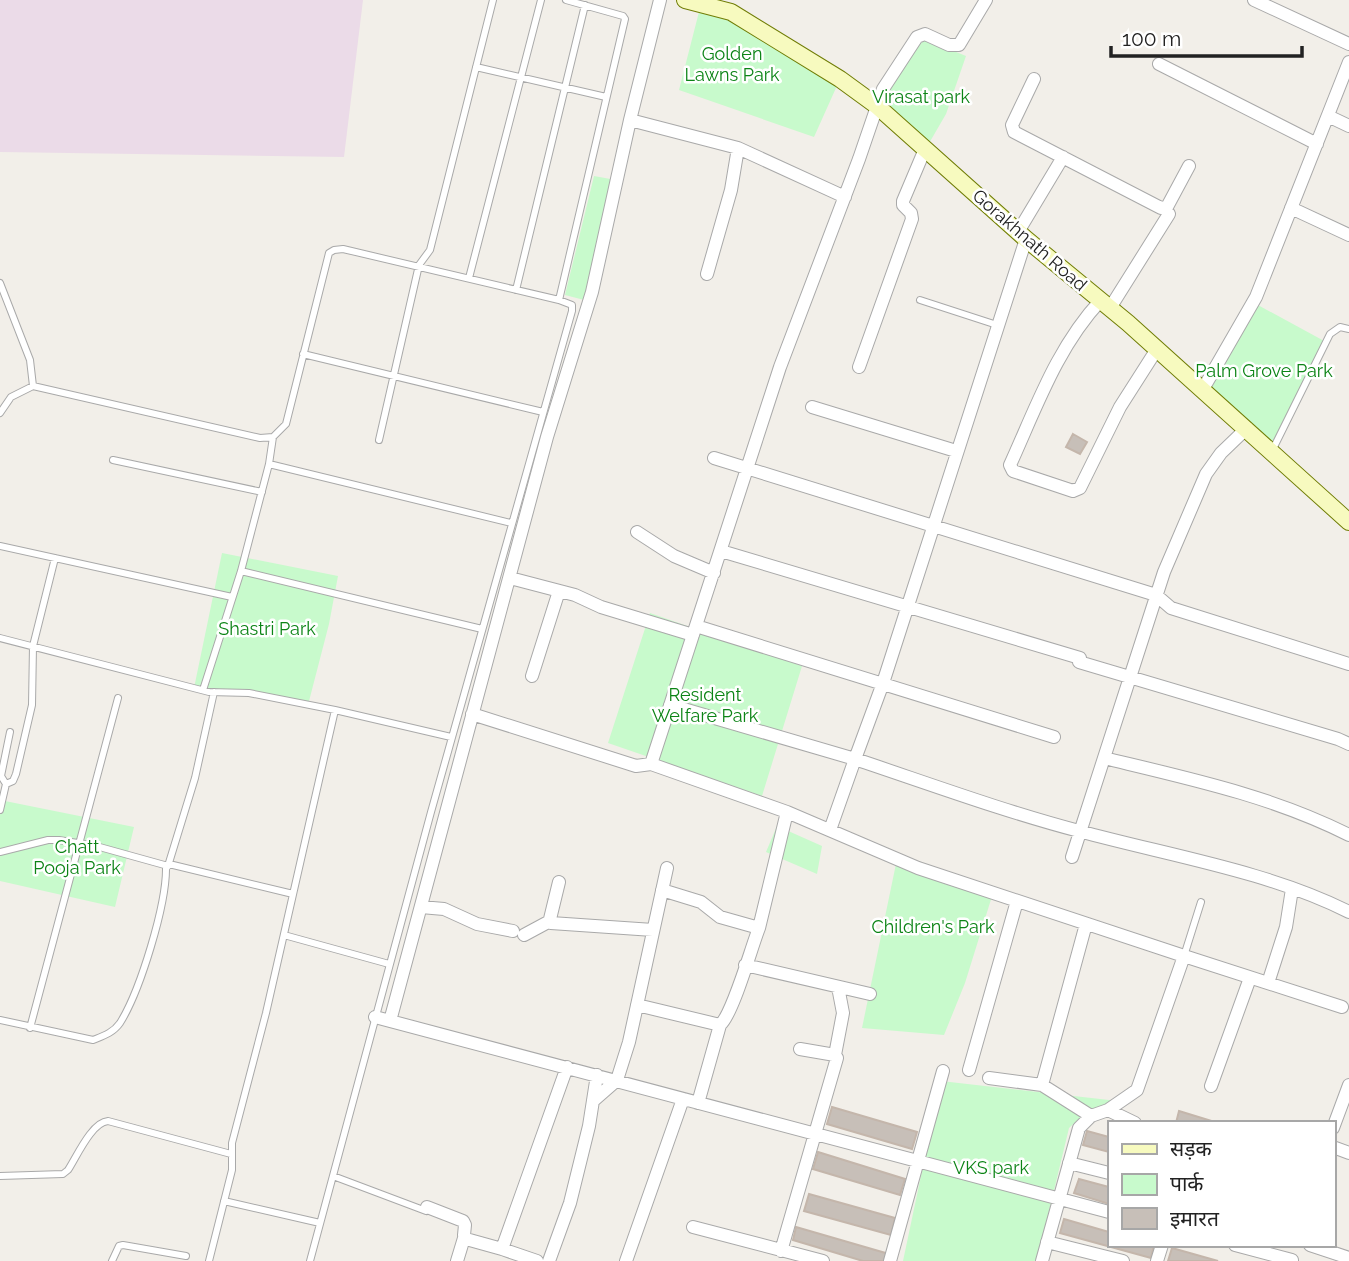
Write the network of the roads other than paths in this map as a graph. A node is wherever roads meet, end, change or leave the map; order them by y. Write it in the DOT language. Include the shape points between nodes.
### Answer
graph roads {
  1 [pos="493,0"];
  2 [pos="541,0"];
  3 [pos="566,0"];
  4 [pos="660,0"];
  5 [pos="685,0"];
  6 [pos="986,0"];
  7 [pos="1254,0"];
  8 [pos="586,5"];
  9 [pos="1349,44"];
  10 [pos="1349,62"];
  11 [pos="1159,64"];
  12 [pos="476,67"];
  13 [pos="521,77"];
  14 [pos="1034,79"];
  15 [pos="565,87"];
  16 [pos="606,97"];
  17 [pos="877,106"];
  18 [pos="1328,116"];
  19 [pos="630,120"];
  20 [pos="1349,126"];
  21 [pos="1317,144"];
  22 [pos="738,148"];
  23 [pos="925,149"];
  24 [pos="1063,157"];
  25 [pos="1189,166"];
  26 [pos="845,197"];
  27 [pos="1291,208"];
  28 [pos="1169,214"];
  29 [pos="1022,235"];
  30 [pos="1349,235"];
  31 [pos="419,265"];
  32 [pos="707,274"];
  33 [pos="469,278"];
  34 [pos="0,283"];
  35 [pos="516,289"];
  36 [pos="559,300"];
  37 [pos="920,300"];
  38 [pos="1105,304"];
  39 [pos="997,325"];
  40 [pos="1349,329"];
  41 [pos="1157,349"];
  42 [pos="303,354"];
  43 [pos="859,367"];
  44 [pos="394,376"];
  45 [pos="33,386"];
  46 [pos="1203,389"];
  47 [pos="0,394"];
  48 [pos="11,397"];
  49 [pos="812,407"];
  50 [pos="543,412"];
  51 [pos="0,413"];
  52 [pos="1247,428"];
  53 [pos="273,437"];
  54 [pos="379,440"];
  55 [pos="957,451"];
  56 [pos="1272,451"];
  57 [pos="715,458"];
  58 [pos="113,460"];
  59 [pos="269,464"];
  60 [pos="748,467"];
  61 [pos="262,492"];
  62 [pos="1349,522"];
  63 [pos="512,523"];
  64 [pos="933,524"];
  65 [pos="637,532"];
  66 [pos="0,546"];
  67 [pos="721,551"];
  68 [pos="55,558"];
  69 [pos="241,571"];
  70 [pos="714,573"];
  71 [pos="510,578"];
  72 [pos="559,591"];
  73 [pos="1156,595"];
  74 [pos="232,597"];
  75 [pos="906,608"];
  76 [pos="482,629"];
  77 [pos="694,631"];
  78 [pos="0,638"];
  79 [pos="33,646"];
  80 [pos="1349,664"];
  81 [pos="532,676"];
  82 [pos="1130,677"];
  83 [pos="883,683"];
  84 [pos="203,691"];
  85 [pos="215,692"];
  86 [pos="118,698"];
  87 [pos="670,705"];
  88 [pos="335,710"];
  89 [pos="472,714"];
  90 [pos="10,732"];
  91 [pos="452,737"];
  92 [pos="1054,737"];
  93 [pos="465,741"];
  94 [pos="1349,744"];
  95 [pos="1104,758"];
  96 [pos="855,759"];
  97 [pos="651,764"];
  98 [pos="6,784"];
  99 [pos="0,810"];
  100 [pos="787,812"];
  101 [pos="830,830"];
  102 [pos="1080,832"];
  103 [pos="1349,835"];
  104 [pos="79,843"];
  105 [pos="0,852"];
  106 [pos="1072,857"];
  107 [pos="167,865"];
  108 [pos="667,869"];
  109 [pos="559,881"];
  110 [pos="1292,889"];
  111 [pos="662,890"];
  112 [pos="293,894"];
  113 [pos="1017,901"];
  114 [pos="1201,902"];
  115 [pos="421,907"];
  116 [pos="1349,912"];
  117 [pos="550,921"];
  118 [pos="1086,924"];
  119 [pos="759,928"];
  120 [pos="653,930"];
  121 [pos="284,935"];
  122 [pos="1184,956"];
  123 [pos="389,964"];
  124 [pos="745,965"];
  125 [pos="1250,978"];
  126 [pos="1268,983"];
  127 [pos="838,987"];
  128 [pos="870,994"];
  129 [pos="637,1005"];
  130 [pos="1342,1007"];
  131 [pos="375,1017"];
  132 [pos="0,1020"];
  133 [pos="390,1021"];
  134 [pos="720,1025"];
  135 [pos="30,1028"];
  136 [pos="800,1049"];
  137 [pos="835,1055"];
  138 [pos="567,1067"];
  139 [pos="969,1070"];
  140 [pos="943,1071"];
  141 [pos="597,1075"];
  142 [pos="989,1077"];
  143 [pos="617,1080"];
  144 [pos="1042,1085"];
  145 [pos="1349,1085"];
  146 [pos="1211,1086"];
  147 [pos="683,1099"];
  148 [pos="593,1101"];
  149 [pos="698,1103"];
  150 [pos="1108,1110"];
  151 [pos="1091,1116"];
  152 [pos="1131,1121"];
  153 [pos="1335,1123"];
  154 [pos="816,1135"];
  155 [pos="231,1154"];
  156 [pos="918,1161"];
  157 [pos="1069,1163"];
  158 [pos="1108,1173"];
  159 [pos="0,1176"];
  160 [pos="333,1176"];
  161 [pos="1059,1199"];
  162 [pos="224,1201"];
  163 [pos="426,1209"];
  164 [pos="1108,1212"];
  165 [pos="320,1223"];
  166 [pos="693,1227"];
  167 [pos="464,1238"];
  168 [pos="1047,1242"];
  169 [pos="1250,1247"];
  170 [pos="1316,1247"];
  171 [pos="502,1249"];
  172 [pos="781,1251"];
  173 [pos="1279,1251"];
  174 [pos="186,1256"];
  175 [pos="1349,1258"];
  176 [pos="523,1259"];
  177 [pos="112,1261"];
  178 [pos="209,1261"];
  179 [pos="310,1261"];
  180 [pos="457,1261"];
  181 [pos="537,1261"];
  182 [pos="549,1261"];
  183 [pos="626,1261"];
  184 [pos="823,1261"];
  185 [pos="890,1261"];
  186 [pos="1042,1261"];
  187 [pos="1122,1261"];
  188 [pos="1292,1261"];
  1 -- 12 [label="lane"];
  2 -- 13 [label="lane"];
  3 -- 8 [label="lane"];
  4 -- 19 [label="street"];
  5 -- 17 [label="main road, Gorakhnath Road" via="731,12"];
  6 -- 17 [label="street" via="960,45 925,34 917,37"];
  7 -- 9 [label="street"];
  8 -- 15 [label="lane"];
  8 -- 16 [label="lane" via="624,18"];
  10 -- 18 [label="street"];
  11 -- 21 [label="street"];
  12 -- 13 [label="lane"];
  12 -- 31 [label="lane" via="430,250"];
  13 -- 15 [label="lane"];
  13 -- 33 [label="lane"];
  14 -- 24 [label="street" via="1012,129"];
  15 -- 16 [label="lane"];
  15 -- 35 [label="lane"];
  16 -- 36 [label="lane"];
  17 -- 23 [label="main road, Gorakhnath Road"];
  17 -- 26 [label="street"];
  18 -- 20 [label="street"];
  18 -- 21 [label="street"];
  19 -- 22 [label="street"];
  19 -- 71 [label="street" via="592,292"];
  21 -- 27 [label="street"];
  22 -- 26 [label="street"];
  22 -- 32 [label="street"];
  23 -- 29 [label="main road, Gorakhnath Road"];
  23 -- 43 [label="street" via="903,201 912,219"];
  24 -- 25 [label="street" via="1164,208"];
  24 -- 29 [label="street"];
  26 -- 60 [label="street" via="780,367"];
  27 -- 30 [label="street"];
  27 -- 46 [label="street" via="1256,297"];
  28 -- 38 [label="street"];
  29 -- 38 [label="main road, Gorakhnath Road"];
  29 -- 39 [label="street"];
  31 -- 33 [label="lane"];
  31 -- 42 [label="lane" via="343,249 329,253"];
  31 -- 44 [label="lane"];
  33 -- 35 [label="lane"];
  34 -- 45 [label="lane" via="30,360"];
  35 -- 36 [label="lane"];
  36 -- 50 [label="lane" via="572,305 572,311"];
  37 -- 39 [label="lane"];
  38 -- 41 [label="main road, Gorakhnath Road"];
  38 -- 41 [label="street" via="1084,318 1066,343 1010,465 1013,471 1073,491 1080,488 1120,407"];
  39 -- 55 [label="street"];
  40 -- 56 [label="lane" via="1340,327 1331,334"];
  41 -- 46 [label="main road, Gorakhnath Road"];
  42 -- 44 [label="lane"];
  42 -- 53 [label="lane" via="286,424"];
  44 -- 50 [label="lane"];
  44 -- 54 [label="lane"];
  45 -- 48 [label="lane"];
  45 -- 53 [label="lane" via="260,438"];
  46 -- 52 [label="main road, Gorakhnath Road"];
  47 -- 48 [label="lane"];
  48 -- 51 [label="lane"];
  49 -- 55 [label="street"];
  50 -- 63 [label="lane"];
  52 -- 56 [label="main road, Gorakhnath Road"];
  52 -- 73 [label="street" via="1206,474"];
  53 -- 59 [label="lane"];
  55 -- 64 [label="street"];
  56 -- 62 [label="main road, Gorakhnath Road"];
  57 -- 60 [label="street"];
  58 -- 61 [label="lane"];
  59 -- 61 [label="lane"];
  59 -- 63 [label="lane"];
  60 -- 64 [label="street"];
  60 -- 67 [label="street"];
  61 -- 69 [label="lane"];
  63 -- 76 [label="lane"];
  64 -- 73 [label="street"];
  64 -- 75 [label="street"];
  65 -- 70 [label="street" via="674,556"];
  66 -- 68 [label="lane"];
  67 -- 70 [label="street"];
  67 -- 75 [label="street"];
  68 -- 74 [label="lane"];
  68 -- 79 [label="lane"];
  69 -- 74 [label="lane"];
  69 -- 76 [label="lane"];
  70 -- 77 [label="street"];
  71 -- 72 [label="street"];
  71 -- 89 [label="street"];
  72 -- 77 [label="street" via="610,610"];
  72 -- 81 [label="street"];
  73 -- 80 [label="street" via="1171,608"];
  73 -- 82 [label="street"];
  74 -- 84 [label="lane"];
  75 -- 82 [label="street"];
  75 -- 83 [label="street"];
  76 -- 91 [label="lane"];
  77 -- 83 [label="street"];
  77 -- 87 [label="street"];
  78 -- 79 [label="lane"];
  79 -- 84 [label="lane"];
  79 -- 98 [label="lane" via="32,705 16,774"];
  82 -- 94 [label="street"];
  82 -- 95 [label="street"];
  83 -- 92 [label="street"];
  83 -- 96 [label="street"];
  84 -- 85 [label="lane"];
  85 -- 88 [label="lane" via="248,693"];
  85 -- 107 [label="lane" via="195,778"];
  86 -- 104 [label="lane"];
  87 -- 96 [label="street"];
  87 -- 97 [label="street"];
  88 -- 91 [label="lane"];
  88 -- 112 [label="lane"];
  89 -- 93 [label="street"];
  89 -- 97 [label="street" via="636,766"];
  90 -- 98 [label="lane" via="1,776"];
  91 -- 93 [label="street"];
  91 -- 123 [label="lane"];
  93 -- 115 [label="street"];
  95 -- 102 [label="street"];
  95 -- 103 [label="street" via="1284,807"];
  96 -- 101 [label="street"];
  96 -- 102 [label="street"];
  97 -- 100 [label="street"];
  98 -- 99 [label="lane"];
  100 -- 101 [label="street"];
  100 -- 119 [label="street"];
  101 -- 113 [label="street" via="918,868"];
  102 -- 106 [label="street"];
  102 -- 110 [label="street"];
  104 -- 105 [label="lane" via="48,840"];
  104 -- 107 [label="lane"];
  104 -- 135 [label="lane"];
  107 -- 112 [label="lane"];
  107 -- 135 [label="lane" via="145,967 119,1024 93,1040"];
  108 -- 111 [label="street"];
  109 -- 117 [label="street"];
  110 -- 116 [label="street"];
  110 -- 126 [label="street" via="1286,927"];
  111 -- 119 [label="street" via="701,902 720,917"];
  111 -- 120 [label="street"];
  112 -- 121 [label="lane"];
  113 -- 118 [label="street"];
  113 -- 139 [label="street"];
  114 -- 122 [label="lane"];
  115 -- 117 [label="street" via="444,909 477,924 519,933"];
  115 -- 133 [label="street"];
  117 -- 120 [label="street"];
  118 -- 122 [label="street"];
  118 -- 144 [label="street"];
  119 -- 124 [label="street"];
  120 -- 129 [label="street"];
  121 -- 123 [label="lane"];
  121 -- 155 [label="lane"];
  122 -- 125 [label="street"];
  122 -- 150 [label="street" via="1138,1090"];
  123 -- 131 [label="lane"];
  124 -- 127 [label="street"];
  124 -- 134 [label="street"];
  125 -- 126 [label="street"];
  125 -- 146 [label="street"];
  126 -- 130 [label="street"];
  127 -- 128 [label="street"];
  127 -- 137 [label="street" via="843,1013"];
  129 -- 134 [label="street"];
  129 -- 143 [label="street"];
  131 -- 133 [label="street"];
  131 -- 160 [label="lane"];
  132 -- 135 [label="lane"];
  133 -- 138 [label="street"];
  134 -- 149 [label="street"];
  136 -- 137 [label="street"];
  137 -- 154 [label="street" via="838,1058"];
  138 -- 141 [label="street"];
  138 -- 171 [label="street"];
  140 -- 156 [label="street"];
  141 -- 143 [label="street"];
  141 -- 148 [label="street"];
  142 -- 144 [label="street"];
  143 -- 147 [label="street"];
  143 -- 148 [label="street"];
  144 -- 151 [label="street"];
  145 -- 153 [label="street"];
  147 -- 149 [label="street"];
  147 -- 183 [label="street"];
  148 -- 182 [label="street" via="570,1203"];
  149 -- 154 [label="street"];
  150 -- 151 [label="street"];
  150 -- 152 [label="street"];
  151 -- 157 [label="street" via="1079,1128"];
  154 -- 156 [label="street"];
  154 -- 172 [label="street"];
  155 -- 159 [label="lane" via="102,1121 63,1174"];
  155 -- 162 [label="lane"];
  156 -- 161 [label="street"];
  156 -- 185 [label="street"];
  157 -- 158 [label="street"];
  157 -- 161 [label="street"];
  160 -- 163 [label="lane"];
  160 -- 165 [label="lane"];
  161 -- 164 [label="street"];
  161 -- 168 [label="street"];
  162 -- 165 [label="lane"];
  162 -- 178 [label="lane"];
  163 -- 167 [label="street" via="463,1221"];
  165 -- 179 [label="lane"];
  166 -- 172 [label="street"];
  167 -- 171 [label="street"];
  167 -- 180 [label="street"];
  168 -- 186 [label="street"];
  168 -- 187 [label="street"];
  169 -- 173 [label="street"];
  170 -- 175 [label="street"];
  171 -- 176 [label="street"];
  172 -- 184 [label="street"];
  173 -- 188 [label="street"];
  174 -- 177 [label="lane" via="123,1245"];
  176 -- 181 [label="street"];
}
